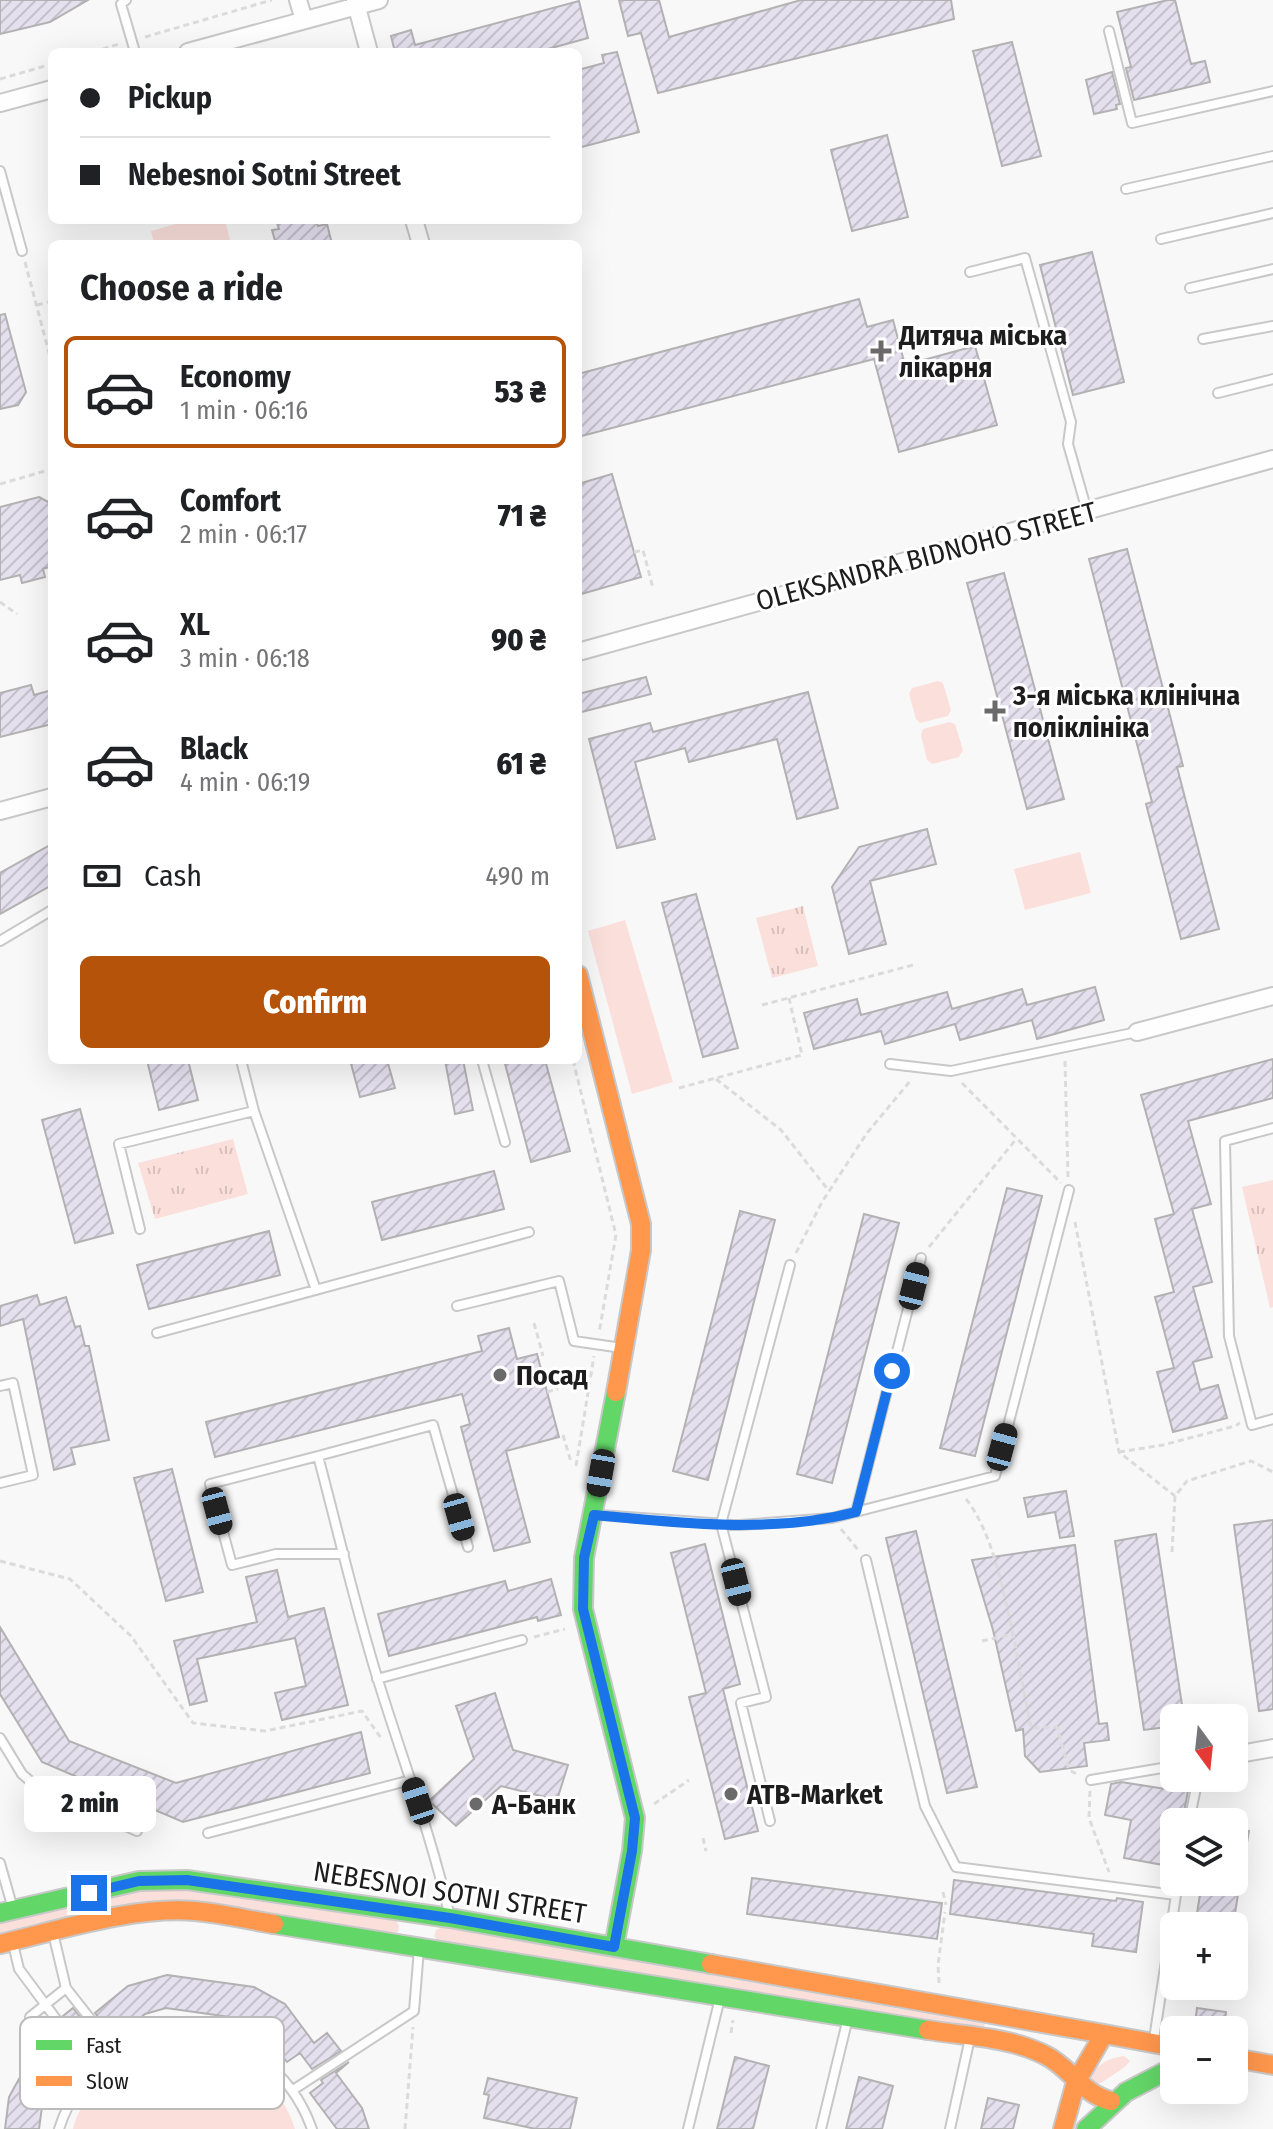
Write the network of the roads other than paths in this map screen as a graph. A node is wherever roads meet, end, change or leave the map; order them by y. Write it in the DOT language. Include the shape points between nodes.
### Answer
graph roads {
  1 [pos="126,0"];
  2 [pos="298,0"];
  3 [pos="379,0"];
  4 [pos="355,3"];
  5 [pos="304,20"];
  6 [pos="1109,31"];
  7 [pos="134,48"];
  8 [pos="202,48"];
  9 [pos="368,48"];
  10 [pos="48,90"];
  11 [pos="1273,91"];
  12 [pos="0,103"];
  13 [pos="1273,156"];
  14 [pos="0,171"];
  15 [pos="1126,189"];
  16 [pos="1273,213"];
  17 [pos="1161,239"];
  18 [pos="22,251"];
  19 [pos="1273,269"];
  20 [pos="970,272"];
  21 [pos="1190,288"];
  22 [pos="1273,326"];
  23 [pos="1203,339"];
  24 [pos="1273,379"];
  25 [pos="1218,393"];
  26 [pos="1273,459"];
  27 [pos="1087,512"];
  28 [pos="582,651"];
  29 [pos="48,798"];
  30 [pos="0,811"];
  31 [pos="48,912"];
  32 [pos="0,941"];
  33 [pos="582,991"];
  34 [pos="1273,996"];
  35 [pos="1137,1032"];
  36 [pos="242,1064"];
  37 [pos="483,1064"];
  38 [pos="890,1064"];
  39 [pos="254,1111"];
  40 [pos="1273,1128"];
  41 [pos="505,1142"];
  42 [pos="1069,1190"];
  43 [pos="140,1229"];
  44 [pos="529,1232"];
  45 [pos="921,1258"];
  46 [pos="790,1265"];
  47 [pos="316,1290"];
  48 [pos="457,1306"];
  49 [pos="157,1333"];
  50 [pos="623,1348"];
  51 [pos="0,1386"];
  52 [pos="1273,1419"];
  53 [pos="318,1456"];
  54 [pos="0,1483"];
  55 [pos="856,1512"];
  56 [pos="594,1515"];
  57 [pos="721,1524"];
  58 [pos="468,1547"];
  59 [pos="344,1554"];
  60 [pos="866,1560"];
  61 [pos="522,1640"];
  62 [pos="377,1679"];
  63 [pos="0,1738"];
  64 [pos="1273,1748"];
  65 [pos="1248,1752"];
  66 [pos="1160,1768"];
  67 [pos="411,1780"];
  68 [pos="1091,1780"];
  69 [pos="770,1821"];
  70 [pos="137,1831"];
  71 [pos="208,1833"];
  72 [pos="0,1863"];
  73 [pos="1160,1893"];
  74 [pos="1176,1896"];
  75 [pos="7,1911"];
  76 [pos="425,1914"];
  77 [pos="450,1918"];
  78 [pos="53,1931"];
  79 [pos="6,1942"];
  80 [pos="614,1947"];
  81 [pos="419,1949"];
  82 [pos="66,1988"];
  83 [pos="720,1997"];
  84 [pos="44,2004"];
  85 [pos="983,2013"];
  86 [pos="30,2017"];
  87 [pos="54,2017"];
  88 [pos="89,2017"];
  89 [pos="848,2017"];
  90 [pos="1104,2034"];
  91 [pos="975,2038"];
  92 [pos="1154,2043"];
  93 [pos="1160,2044"];
  94 [pos="1248,2061"];
  95 [pos="1273,2065"];
  96 [pos="1160,2073"];
  97 [pos="284,2080"];
  98 [pos="1140,2081"];
  99 [pos="1076,2082"];
  100 [pos="293,2090"];
  101 [pos="1111,2101"];
  102 [pos="68,2109"];
  103 [pos="59,2129"];
  104 [pos="312,2129"];
  105 [pos="688,2129"];
  106 [pos="821,2129"];
  107 [pos="950,2129"];
  108 [pos="1063,2129"];
  109 [pos="1086,2129"];
  1 -- 7 [label="lane" via="121,4"];
  2 -- 5 [label="street"];
  3 -- 4 [label="street"];
  4 -- 5 [label="street"];
  4 -- 9 [label="street"];
  5 -- 8 [label="street"];
  6 -- 11 [label="lane" via="1132,123"];
  10 -- 12 [label="street"];
  13 -- 15 [label="lane"];
  14 -- 18 [label="lane"];
  16 -- 17 [label="lane"];
  19 -- 21 [label="lane"];
  20 -- 27 [label="lane" via="1025,258 1071,422 1068,444"];
  22 -- 23 [label="lane"];
  24 -- 25 [label="lane"];
  26 -- 27 [label="street, OLEKSANDRA BIDNOHO STREET"];
  27 -- 28 [label="street, OLEKSANDRA BIDNOHO STREET"];
  29 -- 30 [label="street"];
  31 -- 32 [label="lane"];
  33 -- 50 [label="street" via="641,1224"];
  34 -- 35 [label="street"];
  35 -- 38 [label="lane" via="951,1071"];
  36 -- 39 [label="lane"];
  37 -- 41 [label="lane"];
  39 -- 43 [label="lane" via="119,1144"];
  39 -- 47 [label="lane"];
  40 -- 52 [label="lane" via="1225,1141 1229,1336 1252,1425"];
  42 -- 55 [label="lane" via="995,1476"];
  44 -- 47 [label="lane"];
  45 -- 55 [label="lane"];
  46 -- 57 [label="lane"];
  47 -- 49 [label="lane"];
  48 -- 50 [label="lane" via="559,1281 574,1341"];
  50 -- 56 [label="street"];
  51 -- 54 [label="lane" via="13,1383 33,1475"];
  53 -- 58 [label="lane" via="433,1425"];
  53 -- 59 [label="lane"];
  53 -- 59 [label="lane" via="210,1484 232,1565 276,1554"];
  55 -- 57 [label="lane"];
  56 -- 57 [label="lane"];
  56 -- 80 [label="street" via="584,1558 583,1609 635,1818"];
  57 -- 69 [label="lane" via="766,1697 741,1703"];
  59 -- 62 [label="lane"];
  60 -- 73 [label="lane" via="925,1806 956,1867"];
  61 -- 62 [label="lane"];
  62 -- 67 [label="lane"];
  63 -- 70 [label="lane" via="22,1774 37,1787"];
  64 -- 65 [label="street"];
  66 -- 68 [label="lane"];
  67 -- 71 [label="lane"];
  67 -- 77 [label="lane"];
  72 -- 75 [label="lane"];
  74 -- 92 [label="lane"];
  75 -- 76 [label="street, NEBESNOI SOTNI STREET" via="139,1881 187,1880"];
  76 -- 77 [label="street, NEBESNOI SOTNI STREET"];
  76 -- 81 [label="street"];
  77 -- 80 [label="street, NEBESNOI SOTNI STREET"];
  78 -- 79 [label="street"];
  78 -- 81 [label="street" via="158,1911 194,1911"];
  78 -- 82 [label="lane"];
  79 -- 84 [label="lane"];
  80 -- 85 [label="street, NEBESNOI SOTNI STREET"];
  81 -- 83 [label="street"];
  81 -- 100 [label="lane" via="414,2011"];
  82 -- 84 [label="lane"];
  82 -- 88 [label="lane"];
  83 -- 89 [label="street"];
  83 -- 105 [label="lane"];
  84 -- 86 [label="lane"];
  84 -- 87 [label="lane"];
  85 -- 90 [label="street, NEBESNOI SOTNI STREET"];
  85 -- 91 [label="street" via="993,2027 990,2035"];
  89 -- 91 [label="street"];
  89 -- 106 [label="lane"];
  90 -- 92 [label="street, NEBESNOI SOTNI STREET"];
  90 -- 99 [label="street"];
  91 -- 99 [label="street" via="1040,2052"];
  91 -- 107 [label="lane"];
  92 -- 93 [label="street, NEBESNOI SOTNI STREET"];
  92 -- 98 [label="street"];
  94 -- 95 [label="street"];
  96 -- 98 [label="street"];
  97 -- 100 [label="lane"];
  98 -- 101 [label="street"];
  99 -- 101 [label="street"];
  99 -- 108 [label="street"];
  100 -- 104 [label="lane"];
  101 -- 109 [label="street"];
  102 -- 103 [label="lane"];
}
